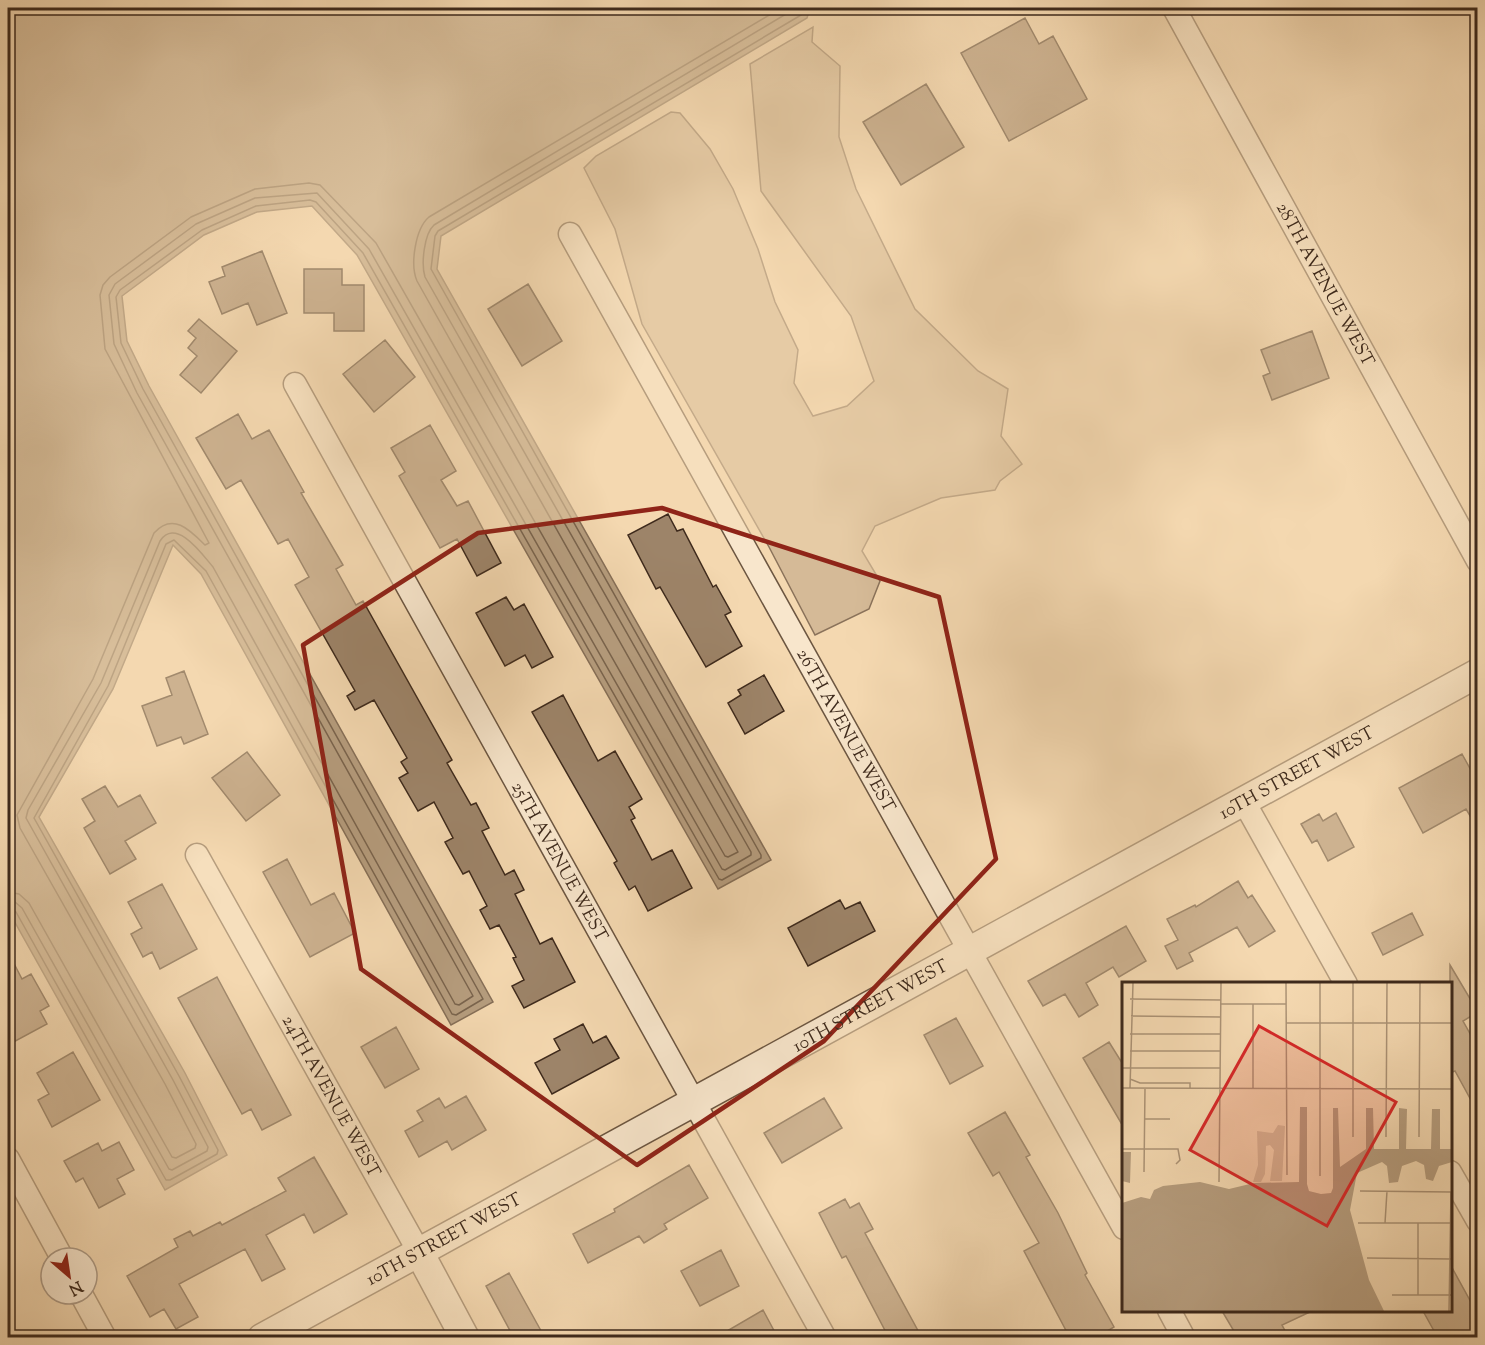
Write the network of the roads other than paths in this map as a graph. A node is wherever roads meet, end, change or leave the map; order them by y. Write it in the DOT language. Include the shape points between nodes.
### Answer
graph roads {
  1 [pos="1174,8"];
  2 [pos="570,234"];
  3 [pos="295,384"];
  4 [pos="1478,561"];
  5 [pos="1478,673"];
  6 [pos="1243,800"];
  7 [pos="197,855"];
  8 [pos="969,951"];
  9 [pos="1345,982"];
  10 [pos="693,1101"];
  11 [pos="8,1159"];
  12 [pos="1452,1176"];
  13 [pos="1478,1221"];
  14 [pos="1122,1224"];
  15 [pos="55,1246"];
  16 [pos="419,1252"];
  17 [pos="88,1306"];
  18 [pos="1170,1312"];
  19 [pos="105,1338"];
  20 [pos="262,1338"];
  21 [pos="465,1338"];
  22 [pos="825,1338"];
  23 [pos="1184,1338"];
  1 -- 4 [label="street, 28TH AVENUE WEST"];
  2 -- 8 [label="street, 26TH AVENUE WEST"];
  3 -- 10 [label="street, 25TH AVENUE WEST"];
  5 -- 6 [label="street, 10TH STREET WEST"];
  6 -- 8 [label="street, 10TH STREET WEST"];
  6 -- 9 [label="street"];
  7 -- 16 [label="street, 24TH AVENUE WEST"];
  8 -- 10 [label="street, 10TH STREET WEST"];
  8 -- 14 [label="street, 26TH AVENUE WEST"];
  10 -- 16 [label="street, 10TH STREET WEST"];
  10 -- 22 [label="street, 25TH AVENUE WEST"];
  11 -- 15 [label="street"];
  12 -- 13 [label="street"];
  16 -- 20 [label="street, 10TH STREET WEST"];
  16 -- 21 [label="street, 24TH AVENUE WEST"];
  17 -- 19 [label="street"];
  18 -- 23 [label="street"];
}
